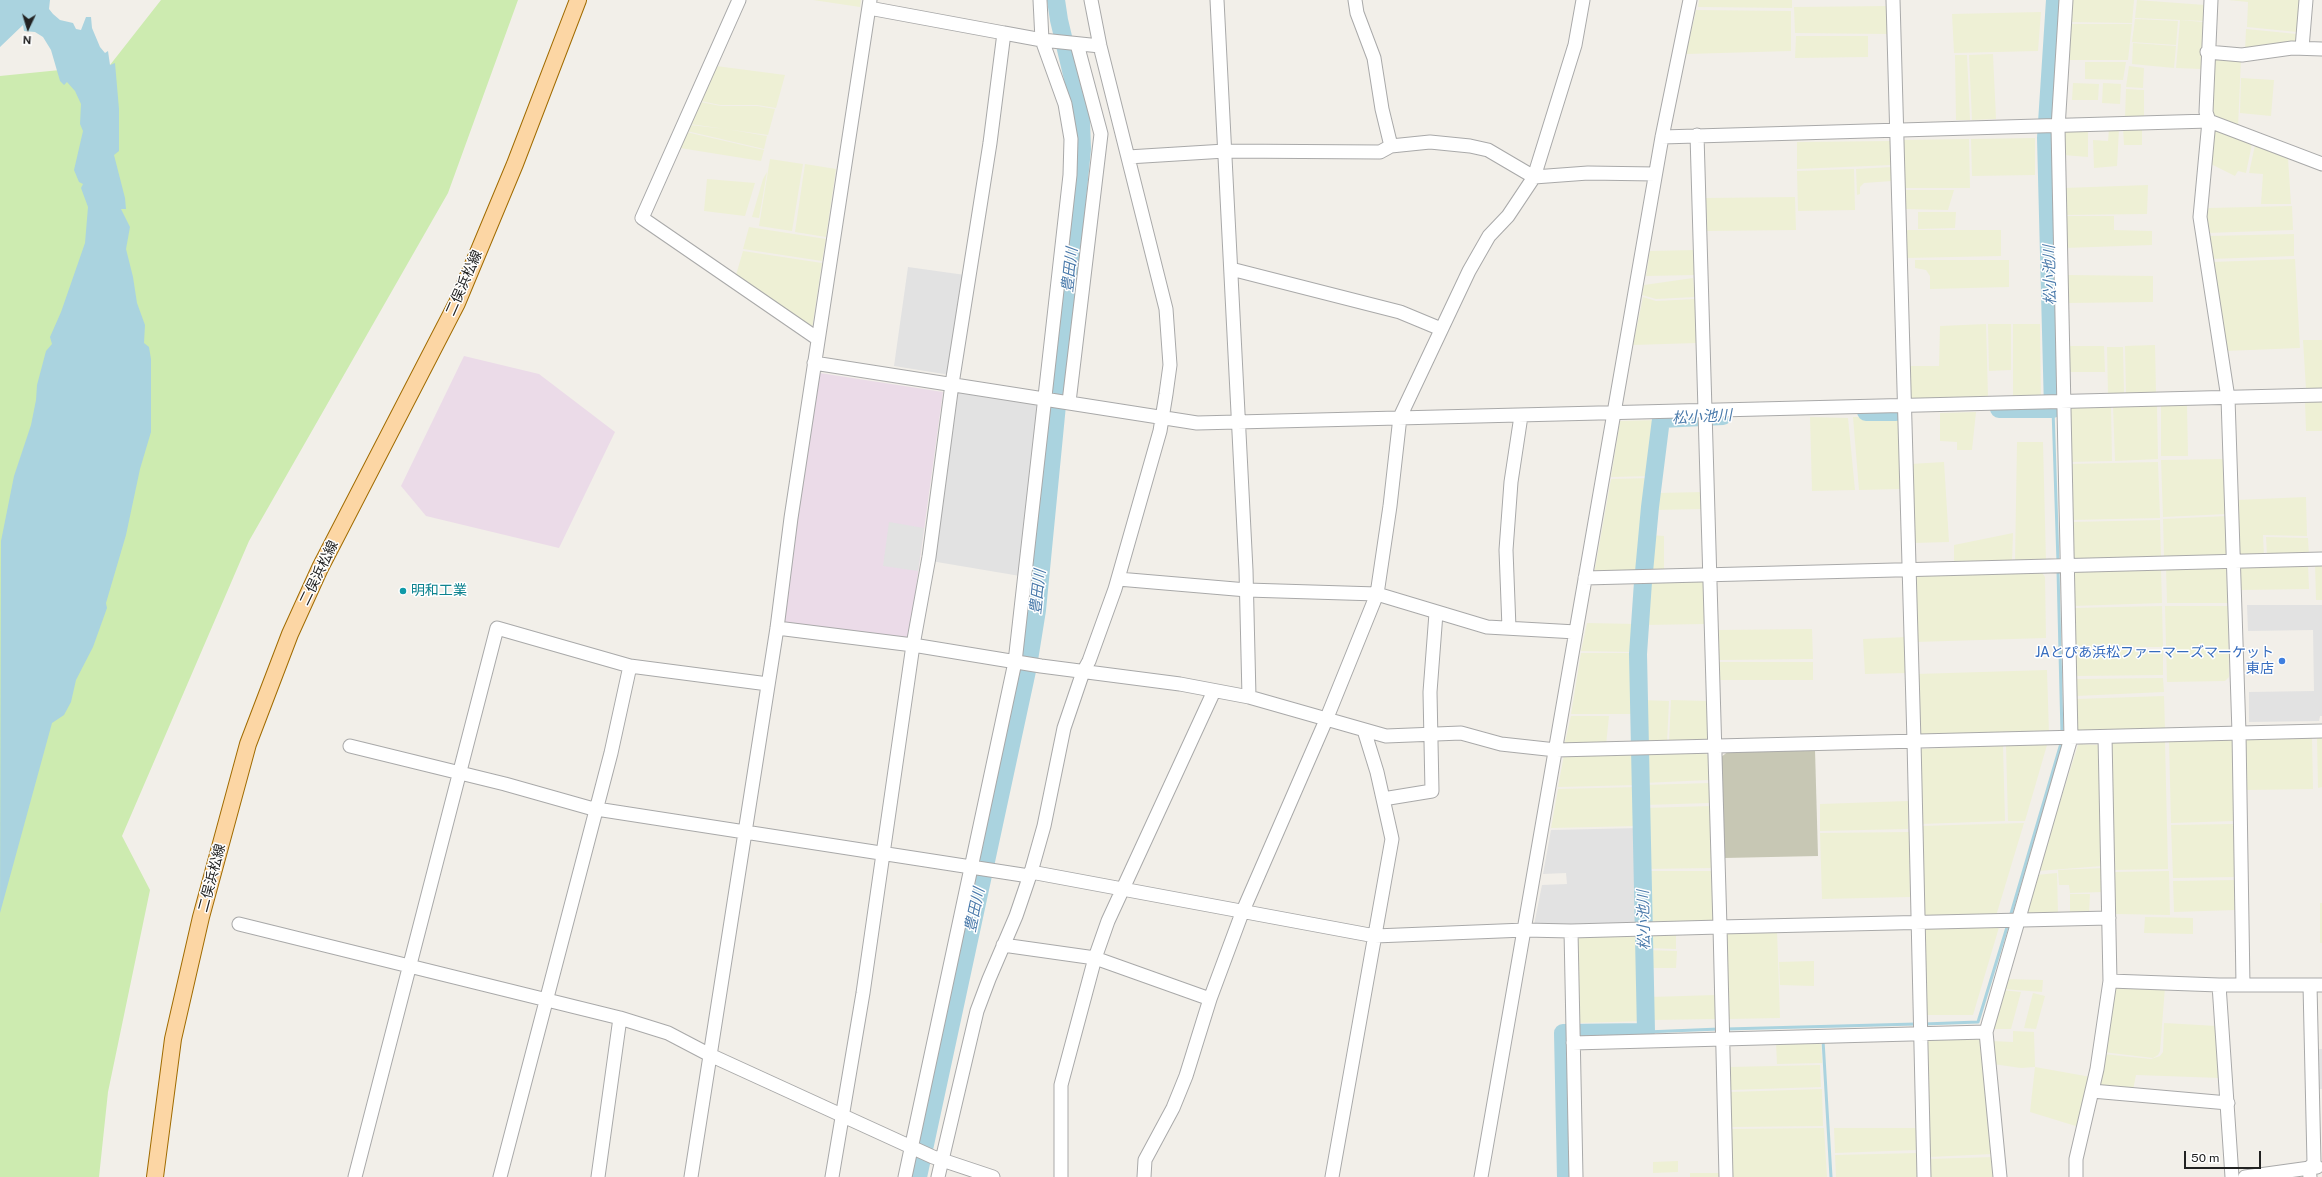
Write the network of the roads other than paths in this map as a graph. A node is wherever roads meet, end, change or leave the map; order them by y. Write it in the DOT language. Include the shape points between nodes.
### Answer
graph roads {
  1 [pos="578,0"];
  2 [pos="739,0"];
  3 [pos="1040,0"];
  4 [pos="1091,0"];
  5 [pos="1217,0"];
  6 [pos="1355,0"];
  7 [pos="1583,0"];
  8 [pos="1690,0"];
  9 [pos="1893,0"];
  10 [pos="2066,0"];
  11 [pos="2210,0"];
  12 [pos="2306,0"];
  13 [pos="870,4"];
  14 [pos="1004,33"];
  15 [pos="1046,40"];
  16 [pos="1074,44"];
  17 [pos="1100,46"];
  18 [pos="2302,48"];
  19 [pos="2322,49"];
  20 [pos="2207,52"];
  21 [pos="2209,121"];
  22 [pos="2057,126"];
  23 [pos="1896,131"];
  24 [pos="1697,136"];
  25 [pos="1662,137"];
  26 [pos="1391,146"];
  27 [pos="1225,151"];
  28 [pos="1128,157"];
  29 [pos="2322,164"];
  30 [pos="1655,174"];
  31 [pos="1534,177"];
  32 [pos="1231,269"];
  33 [pos="1441,329"];
  34 [pos="818,339"];
  35 [pos="814,363"];
  36 [pos="952,384"];
  37 [pos="2322,395"];
  38 [pos="1045,398"];
  39 [pos="2228,398"];
  40 [pos="1067,402"];
  41 [pos="2063,402"];
  42 [pos="1903,406"];
  43 [pos="1705,411"];
  44 [pos="1614,413"];
  45 [pos="1521,416"];
  46 [pos="1400,417"];
  47 [pos="1163,418"];
  48 [pos="1239,423"];
  49 [pos="2322,559"];
  50 [pos="2233,561"];
  51 [pos="2065,566"];
  52 [pos="1909,570"];
  53 [pos="1709,574"];
  54 [pos="1585,578"];
  55 [pos="1118,579"];
  56 [pos="1247,590"];
  57 [pos="1377,594"];
  58 [pos="1436,613"];
  59 [pos="777,628"];
  60 [pos="1509,628"];
  61 [pos="1576,632"];
  62 [pos="913,645"];
  63 [pos="1016,662"];
  64 [pos="630,666"];
  65 [pos="1082,672"];
  66 [pos="768,684"];
  67 [pos="1214,690"];
  68 [pos="1249,697"];
  69 [pos="1326,720"];
  70 [pos="1364,730"];
  71 [pos="2322,731"];
  72 [pos="1431,733"];
  73 [pos="2239,733"];
  74 [pos="2070,738"];
  75 [pos="2105,738"];
  76 [pos="1914,741"];
  77 [pos="350,746"];
  78 [pos="1715,746"];
  79 [pos="1556,750"];
  80 [pos="459,772"];
  81 [pos="1383,799"];
  82 [pos="596,809"];
  83 [pos="745,834"];
  84 [pos="883,852"];
  85 [pos="972,867"];
  86 [pos="1030,874"];
  87 [pos="1123,888"];
  88 [pos="1242,913"];
  89 [pos="2109,918"];
  90 [pos="2017,919"];
  91 [pos="1918,922"];
  92 [pos="239,924"];
  93 [pos="1720,927"];
  94 [pos="1525,930"];
  95 [pos="1571,931"];
  96 [pos="1375,936"];
  97 [pos="1003,945"];
  98 [pos="1095,958"];
  99 [pos="410,966"];
  100 [pos="2110,981"];
  101 [pos="2219,985"];
  102 [pos="2243,985"];
  103 [pos="2316,985"];
  104 [pos="1210,999"];
  105 [pos="546,1000"];
  106 [pos="620,1018"];
  107 [pos="1920,1032"];
  108 [pos="1986,1032"];
  109 [pos="1723,1038"];
  110 [pos="1573,1042"];
  111 [pos="710,1055"];
  112 [pos="2092,1091"];
  113 [pos="2228,1103"];
  114 [pos="842,1115"];
  115 [pos="913,1148"];
  116 [pos="937,1159"];
  117 [pos="2314,1170"];
  118 [pos="155,1177"];
  119 [pos="355,1177"];
  120 [pos="500,1177"];
  121 [pos="598,1177"];
  122 [pos="691,1177"];
  123 [pos="832,1177"];
  124 [pos="905,1177"];
  125 [pos="938,1177"];
  126 [pos="993,1177"];
  127 [pos="1061,1177"];
  128 [pos="1144,1177"];
  129 [pos="1332,1177"];
  130 [pos="1481,1177"];
  131 [pos="1576,1177"];
  132 [pos="1726,1177"];
  133 [pos="1924,1177"];
  134 [pos="2000,1177"];
  135 [pos="2076,1177"];
  136 [pos="2232,1177"];
  137 [pos="2245,1177"];
  1 -- 118 [label="main road, 二俣浜松線" via="515,164 457,302 320,568 290,634 248,744 201,917 174,1039"];
  2 -- 34 [label="street" via="642,218"];
  3 -- 15 [label="street"];
  4 -- 17 [label="street"];
  5 -- 27 [label="street"];
  6 -- 26 [label="street" via="1357,13 1374,58"];
  7 -- 31 [label="street" via="1575,45"];
  8 -- 25 [label="street"];
  9 -- 23 [label="street"];
  10 -- 22 [label="street"];
  11 -- 20 [label="street"];
  12 -- 18 [label="street"];
  13 -- 14 [label="street"];
  13 -- 34 [label="street"];
  14 -- 15 [label="street"];
  14 -- 36 [label="street" via="990,143"];
  15 -- 16 [label="street"];
  15 -- 38 [label="street" via="1072,139"];
  16 -- 17 [label="street"];
  16 -- 40 [label="street" via="1101,134"];
  17 -- 28 [label="street"];
  18 -- 19 [label="street"];
  18 -- 20 [label="street" via="2242,55"];
  20 -- 21 [label="street" via="2206,112"];
  21 -- 22 [label="street"];
  21 -- 29 [label="street"];
  21 -- 39 [label="street" via="2200,217"];
  22 -- 23 [label="street"];
  22 -- 41 [label="street"];
  23 -- 24 [label="street"];
  23 -- 42 [label="street"];
  24 -- 25 [label="street"];
  24 -- 43 [label="street"];
  25 -- 30 [label="street"];
  26 -- 27 [label="street" via="1380,152"];
  26 -- 31 [label="street" via="1430,142 1470,146 1488,150"];
  27 -- 28 [label="street"];
  27 -- 32 [label="street"];
  28 -- 47 [label="street" via="1166,316 1170,365"];
  30 -- 31 [label="street" via="1588,173"];
  30 -- 44 [label="street"];
  31 -- 33 [label="street" via="1508,216 1489,236"];
  32 -- 33 [label="street" via="1400,312"];
  32 -- 48 [label="street"];
  33 -- 46 [label="street"];
  34 -- 35 [label="street"];
  35 -- 36 [label="street"];
  35 -- 59 [label="street"];
  36 -- 38 [label="street"];
  36 -- 62 [label="street" via="929,558"];
  37 -- 39 [label="street"];
  38 -- 40 [label="street"];
  38 -- 63 [label="street"];
  39 -- 41 [label="street"];
  39 -- 50 [label="street"];
  40 -- 47 [label="street"];
  41 -- 42 [label="street"];
  41 -- 51 [label="street"];
  42 -- 43 [label="street"];
  42 -- 52 [label="street"];
  43 -- 44 [label="street"];
  43 -- 53 [label="street"];
  44 -- 45 [label="street"];
  44 -- 54 [label="street"];
  45 -- 46 [label="street"];
  45 -- 60 [label="street" via="1511,482 1506,550"];
  46 -- 48 [label="street"];
  46 -- 57 [label="street"];
  47 -- 48 [label="street" via="1196,423"];
  47 -- 55 [label="street"];
  48 -- 56 [label="street"];
  49 -- 50 [label="street"];
  50 -- 51 [label="street"];
  50 -- 73 [label="street"];
  51 -- 52 [label="street"];
  51 -- 74 [label="street"];
  52 -- 53 [label="street"];
  52 -- 76 [label="street"];
  53 -- 54 [label="street"];
  53 -- 78 [label="street"];
  54 -- 61 [label="street"];
  55 -- 56 [label="street"];
  55 -- 65 [label="street" via="1089,661"];
  56 -- 57 [label="street"];
  56 -- 68 [label="street"];
  57 -- 58 [label="street"];
  57 -- 69 [label="street"];
  58 -- 60 [label="street" via="1487,627"];
  58 -- 72 [label="street" via="1430,692"];
  59 -- 62 [label="street"];
  59 -- 66 [label="street"];
  60 -- 61 [label="street"];
  61 -- 79 [label="street"];
  62 -- 63 [label="street"];
  62 -- 84 [label="street"];
  63 -- 65 [label="street"];
  63 -- 85 [label="street"];
  64 -- 66 [label="street"];
  64 -- 80 [label="street" via="497,628"];
  64 -- 82 [label="street"];
  65 -- 67 [label="street" via="1117,674"];
  65 -- 86 [label="street" via="1064,728 1044,826"];
  66 -- 83 [label="street"];
  67 -- 68 [label="street"];
  67 -- 87 [label="street"];
  68 -- 69 [label="street"];
  69 -- 70 [label="street"];
  69 -- 88 [label="street"];
  70 -- 72 [label="street" via="1386,736"];
  70 -- 81 [label="street"];
  71 -- 73 [label="street"];
  72 -- 79 [label="street" via="1461,733 1501,744"];
  72 -- 81 [label="street" via="1432,791"];
  73 -- 75 [label="street"];
  73 -- 102 [label="street"];
  74 -- 75 [label="street"];
  74 -- 76 [label="street"];
  74 -- 90 [label="street"];
  75 -- 89 [label="street"];
  76 -- 78 [label="street"];
  76 -- 91 [label="street"];
  77 -- 80 [label="street"];
  78 -- 79 [label="street"];
  78 -- 93 [label="street"];
  79 -- 94 [label="street"];
  80 -- 82 [label="street"];
  80 -- 99 [label="street"];
  81 -- 96 [label="street" via="1392,839"];
  82 -- 83 [label="street"];
  82 -- 105 [label="street"];
  83 -- 84 [label="street"];
  83 -- 111 [label="street"];
  84 -- 85 [label="street"];
  84 -- 114 [label="street" via="864,993"];
  85 -- 86 [label="street"];
  85 -- 115 [label="street"];
  86 -- 87 [label="street"];
  86 -- 97 [label="street"];
  87 -- 88 [label="street"];
  87 -- 98 [label="street"];
  88 -- 96 [label="street"];
  88 -- 104 [label="street"];
  89 -- 90 [label="street"];
  89 -- 100 [label="street"];
  90 -- 91 [label="street"];
  90 -- 108 [label="street"];
  91 -- 93 [label="street"];
  91 -- 107 [label="street"];
  92 -- 99 [label="street"];
  93 -- 95 [label="street"];
  93 -- 109 [label="street"];
  94 -- 95 [label="street"];
  94 -- 96 [label="street"];
  94 -- 130 [label="street"];
  95 -- 110 [label="street"];
  96 -- 129 [label="street"];
  97 -- 98 [label="street"];
  97 -- 116 [label="street" via="977,1011"];
  98 -- 104 [label="street"];
  98 -- 127 [label="street" via="1061,1085"];
  99 -- 105 [label="street"];
  99 -- 119 [label="street"];
  100 -- 101 [label="street"];
  100 -- 112 [label="street"];
  101 -- 102 [label="street"];
  101 -- 113 [label="street"];
  102 -- 103 [label="street"];
  103 -- 117 [label="street"];
  104 -- 128 [label="street" via="1173,1108 1145,1160"];
  105 -- 106 [label="street"];
  105 -- 120 [label="street"];
  106 -- 111 [label="street" via="668,1033"];
  106 -- 121 [label="street"];
  107 -- 108 [label="street"];
  107 -- 109 [label="street"];
  107 -- 133 [label="street"];
  108 -- 134 [label="street"];
  109 -- 110 [label="street"];
  109 -- 132 [label="street"];
  110 -- 131 [label="street"];
  111 -- 114 [label="street"];
  111 -- 122 [label="street"];
  112 -- 113 [label="street"];
  112 -- 135 [label="street" via="2076,1159"];
  113 -- 136 [label="street"];
  114 -- 115 [label="street"];
  114 -- 123 [label="street"];
  115 -- 116 [label="street"];
  115 -- 124 [label="street"];
  116 -- 125 [label="street"];
  116 -- 126 [label="street"];
  117 -- 137 [label="street"];
}
